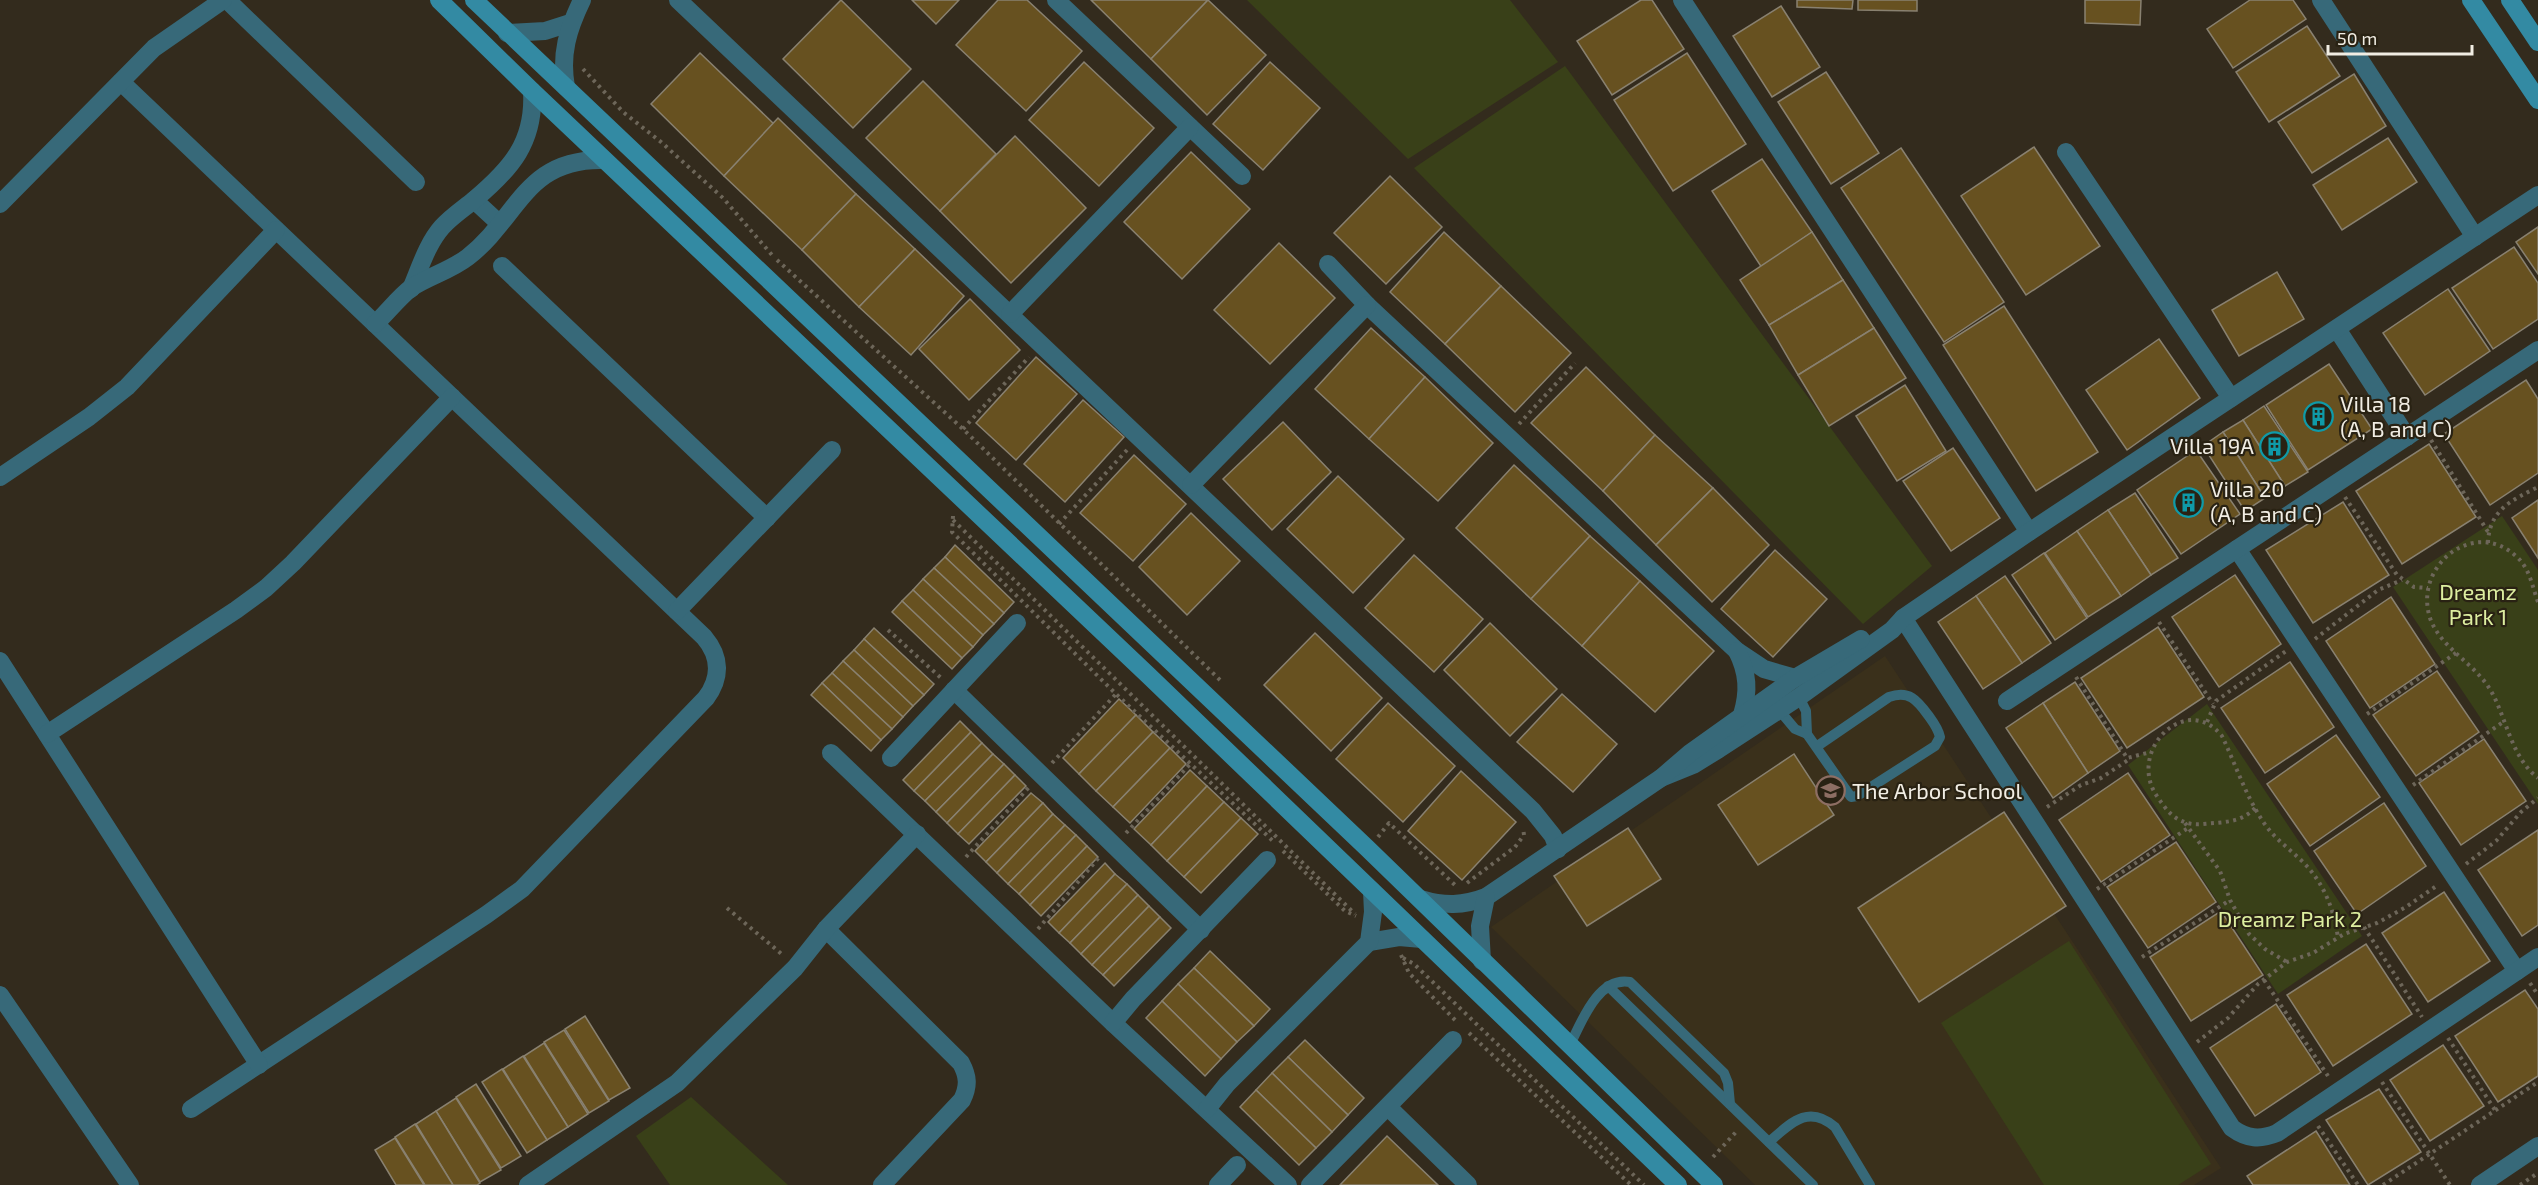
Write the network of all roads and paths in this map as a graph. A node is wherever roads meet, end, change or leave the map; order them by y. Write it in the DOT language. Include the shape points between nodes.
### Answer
graph roads {
  1 [pos="225,0"];
  2 [pos="439,0"];
  3 [pos="474,0"];
  4 [pos="582,0"];
  5 [pos="678,0"];
  6 [pos="1056,0"];
  7 [pos="1682,0"];
  8 [pos="2321,0"];
  9 [pos="2471,0"];
  10 [pos="2510,0"];
  11 [pos="570,24"];
  12 [pos="507,33"];
  13 [pos="2538,42"];
  14 [pos="564,48"];
  15 [pos="121,82"];
  16 [pos="566,87"];
  17 [pos="532,91"];
  18 [pos="2538,100"];
  19 [pos="1190,127"];
  20 [pos="2066,152"];
  21 [pos="604,160"];
  22 [pos="1242,176"];
  23 [pos="416,182"];
  24 [pos="2538,195"];
  25 [pos="474,200"];
  26 [pos="0,204"];
  27 [pos="500,224"];
  28 [pos="276,230"];
  29 [pos="2475,237"];
  30 [pos="1328,264"];
  31 [pos="502,266"];
  32 [pos="411,289"];
  33 [pos="1367,305"];
  34 [pos="1010,314"];
  35 [pos="375,324"];
  36 [pos="2337,329"];
  37 [pos="1042,343"];
  38 [pos="2536,357"];
  39 [pos="1575,363"];
  40 [pos="452,397"];
  41 [pos="2231,398"];
  42 [pos="963,429"];
  43 [pos="2415,432"];
  44 [pos="1140,436"];
  45 [pos="1508,436"];
  46 [pos="832,450"];
  47 [pos="0,477"];
  48 [pos="2336,483"];
  49 [pos="1191,485"];
  50 [pos="2538,487"];
  51 [pos="955,492"];
  52 [pos="767,518"];
  53 [pos="953,519"];
  54 [pos="1059,524"];
  55 [pos="2030,532"];
  56 [pos="2488,532"];
  57 [pos="2488,543"];
  58 [pos="2237,549"];
  59 [pos="2402,580"];
  60 [pos="2428,588"];
  61 [pos="2538,601"];
  62 [pos="2148,607"];
  63 [pos="677,611"];
  64 [pos="1903,618"];
  65 [pos="1017,623"];
  66 [pos="888,630"];
  67 [pos="2301,645"];
  68 [pos="1737,651"];
  69 [pos="2456,653"];
  70 [pos="0,661"];
  71 [pos="2065,662"];
  72 [pos="1795,678"];
  73 [pos="1228,688"];
  74 [pos="954,690"];
  75 [pos="1799,697"];
  76 [pos="2007,701"];
  77 [pos="2213,704"];
  78 [pos="1779,710"];
  79 [pos="1742,715"];
  80 [pos="2206,722"];
  81 [pos="2503,722"];
  82 [pos="2353,724"];
  83 [pos="48,734"];
  84 [pos="1807,734"];
  85 [pos="1816,747"];
  86 [pos="2151,752"];
  87 [pos="831,753"];
  88 [pos="2132,757"];
  89 [pos="891,758"];
  90 [pos="1191,763"];
  91 [pos="1661,778"];
  92 [pos="2538,778"];
  93 [pos="2399,794"];
  94 [pos="2538,798"];
  95 [pos="2047,807"];
  96 [pos="2255,808"];
  97 [pos="1533,811"];
  98 [pos="2185,822"];
  99 [pos="1371,827"];
  100 [pos="2188,828"];
  101 [pos="917,834"];
  102 [pos="1380,835"];
  103 [pos="1387,842"];
  104 [pos="1113,845"];
  105 [pos="1558,849"];
  106 [pos="1267,860"];
  107 [pos="2452,874"];
  108 [pos="1372,891"];
  109 [pos="1486,897"];
  110 [pos="2083,898"];
  111 [pos="1420,899"];
  112 [pos="2230,900"];
  113 [pos="727,908"];
  114 [pos="1356,916"];
  115 [pos="1373,923"];
  116 [pos="2364,927"];
  117 [pos="826,929"];
  118 [pos="1038,929"];
  119 [pos="1201,930"];
  120 [pos="2338,938"];
  121 [pos="1422,939"];
  122 [pos="1377,940"];
  123 [pos="1402,957"];
  124 [pos="2538,957"];
  125 [pos="1482,961"];
  126 [pos="2287,962"];
  127 [pos="2127,967"];
  128 [pos="795,968"];
  129 [pos="2517,972"];
  130 [pos="2264,980"];
  131 [pos="1608,986"];
  132 [pos="0,995"];
  133 [pos="1113,1023"];
  134 [pos="2435,1027"];
  135 [pos="1453,1040"];
  136 [pos="1570,1046"];
  137 [pos="2183,1053"];
  138 [pos="259,1065"];
  139 [pos="2373,1068"];
  140 [pos="2538,1082"];
  141 [pos="2338,1092"];
  142 [pos="1730,1104"];
  143 [pos="1388,1107"];
  144 [pos="191,1109"];
  145 [pos="1207,1109"];
  146 [pos="2495,1110"];
  147 [pos="2309,1111"];
  148 [pos="1747,1120"];
  149 [pos="1769,1142"];
  150 [pos="2538,1146"];
  151 [pos="2429,1155"];
  152 [pos="1713,1157"];
  153 [pos="1237,1165"];
  154 [pos="2538,1173"];
  155 [pos="130,1185"];
  156 [pos="528,1185"];
  157 [pos="882,1185"];
  158 [pos="1218,1185"];
  159 [pos="1288,1185"];
  160 [pos="1310,1185"];
  161 [pos="1468,1185"];
  162 [pos="1630,1185"];
  163 [pos="1644,1185"];
  164 [pos="1678,1185"];
  165 [pos="1714,1185"];
  166 [pos="1813,1185"];
  167 [pos="1870,1185"];
  168 [pos="2358,1185"];
  169 [pos="2384,1185"];
  170 [pos="2450,1185"];
  171 [pos="2480,1185"];
  172 [pos="2520,1185"];
  1 -- 15 [label="street" via="154,48"];
  1 -- 23 [label="street"];
  2 -- 17 [label="street"];
  3 -- 12 [label="street"];
  4 -- 11 [label="street"];
  5 -- 34 [label="street"];
  6 -- 19 [label="street"];
  7 -- 55 [label="street"];
  8 -- 29 [label="street"];
  9 -- 18 [label="street"];
  10 -- 13 [label="street"];
  11 -- 12 [label="street" via="539,32"];
  11 -- 14 [label="street"];
  12 -- 16 [label="street"];
  14 -- 16 [label="street"];
  14 -- 42 [label="path" via="622,112 723,198 771,254"];
  15 -- 26 [label="street"];
  15 -- 28 [label="street"];
  16 -- 111 [label="street"];
  17 -- 21 [label="street"];
  17 -- 25 [label="street" via="532,117 521,150"];
  19 -- 22 [label="street"];
  19 -- 34 [label="street"];
  20 -- 41 [label="street"];
  21 -- 27 [label="street" via="575,162 546,173"];
  21 -- 51 [label="street"];
  24 -- 29 [label="street"];
  25 -- 27 [label="street"];
  25 -- 32 [label="street" via="434,238"];
  27 -- 32 [label="street" via="469,256"];
  28 -- 35 [label="street"];
  28 -- 47 [label="street" via="127,387"];
  29 -- 36 [label="street"];
  30 -- 33 [label="street"];
  31 -- 52 [label="street"];
  32 -- 35 [label="street"];
  33 -- 45 [label="street"];
  33 -- 49 [label="street"];
  34 -- 37 [label="street"];
  35 -- 40 [label="street"];
  36 -- 41 [label="street"];
  36 -- 43 [label="street"];
  37 -- 42 [label="path"];
  37 -- 44 [label="street"];
  38 -- 43 [label="street"];
  39 -- 45 [label="path"];
  40 -- 63 [label="street"];
  40 -- 83 [label="street" via="266,588"];
  41 -- 55 [label="street"];
  42 -- 54 [label="path"];
  43 -- 48 [label="street"];
  43 -- 56 [label="path"];
  44 -- 49 [label="street"];
  44 -- 54 [label="path"];
  45 -- 68 [label="street"];
  46 -- 52 [label="street"];
  48 -- 58 [label="street"];
  48 -- 59 [label="path"];
  49 -- 97 [label="street"];
  50 -- 56 [label="path" via="2506,504"];
  51 -- 53 [label="path"];
  51 -- 108 [label="street"];
  52 -- 63 [label="street"];
  53 -- 90 [label="path" via="952,532"];
  53 -- 114 [label="path"];
  54 -- 73 [label="path"];
  55 -- 64 [label="street"];
  56 -- 57 [label="path"];
  57 -- 60 [label="path" via="2465,546 2447,555 2433,571"];
  57 -- 61 [label="path" via="2509,550 2518,558"];
  58 -- 62 [label="street"];
  58 -- 67 [label="street"];
  59 -- 60 [label="path" via="2414,587"];
  59 -- 67 [label="path" via="2378,590"];
  60 -- 69 [label="path" via="2431,621"];
  62 -- 71 [label="street"];
  62 -- 77 [label="path"];
  63 -- 138 [label="street" via="715,653 716,682 706,698 513,896"];
  64 -- 72 [label="street"];
  64 -- 75 [label="street"];
  64 -- 110 [label="street"];
  65 -- 74 [label="street"];
  66 -- 74 [label="path"];
  67 -- 77 [label="path"];
  67 -- 82 [label="street"];
  68 -- 72 [label="street" via="1764,669"];
  68 -- 79 [label="street" via="1747,682"];
  69 -- 81 [label="path" via="2489,688"];
  69 -- 82 [label="path"];
  70 -- 83 [label="street"];
  71 -- 76 [label="street"];
  71 -- 88 [label="path" via="2127,758"];
  72 -- 79 [label="street"];
  74 -- 89 [label="street"];
  74 -- 104 [label="street"];
  75 -- 78 [label="street"];
  75 -- 84 [label="lane" via="1806,711"];
  77 -- 80 [label="path"];
  78 -- 84 [label="lane" via="1794,729"];
  78 -- 91 [label="street" via="1699,762"];
  79 -- 91 [label="street"];
  80 -- 86 [label="path" via="2193,719 2176,723"];
  80 -- 96 [label="path" via="2222,736"];
  81 -- 92 [label="path" via="2523,761"];
  81 -- 93 [label="path"];
  82 -- 93 [label="street"];
  83 -- 138 [label="street"];
  84 -- 85 [label="lane"];
  85 -- 85 [label="lane" via="1896,694 1918,701 1940,737 1935,746 1854,797 1846,793"];
  86 -- 88 [label="path"];
  86 -- 98 [label="path" via="2149,775 2153,789 2168,811"];
  87 -- 101 [label="street"];
  88 -- 95 [label="path"];
  90 -- 104 [label="path"];
  90 -- 114 [label="path" via="1345,911"];
  91 -- 105 [label="street"];
  93 -- 107 [label="street"];
  94 -- 107 [label="path" via="2496,841"];
  96 -- 98 [label="path" via="2231,822"];
  96 -- 120 [label="path" via="2270,832 2316,877 2332,908"];
  97 -- 102 [label="path" via="1521,820 1524,835 1515,847 1459,889 1389,823"];
  97 -- 105 [label="street"];
  98 -- 100 [label="path"];
  99 -- 102 [label="path"];
  100 -- 110 [label="path"];
  100 -- 112 [label="path" via="2220,871"];
  101 -- 117 [label="street"];
  101 -- 133 [label="street"];
  102 -- 103 [label="path"];
  104 -- 118 [label="path"];
  104 -- 119 [label="street"];
  105 -- 109 [label="street"];
  106 -- 119 [label="street"];
  107 -- 116 [label="path" via="2406,907"];
  107 -- 129 [label="street"];
  108 -- 115 [label="street"];
  108 -- 121 [label="street"];
  109 -- 111 [label="street" via="1459,905"];
  109 -- 125 [label="street" via="1480,926"];
  110 -- 127 [label="street"];
  111 -- 125 [label="street"];
  112 -- 126 [label="path" via="2249,934"];
  112 -- 127 [label="path"];
  113 -- 128 [label="path"];
  114 -- 115 [label="path"];
  115 -- 122 [label="street"];
  116 -- 120 [label="path"];
  116 -- 134 [label="path"];
  117 -- 128 [label="street"];
  117 -- 157 [label="street" via="966,1072 967,1091 963,1100"];
  119 -- 133 [label="street"];
  120 -- 126 [label="path"];
  121 -- 122 [label="street"];
  121 -- 164 [label="street"];
  122 -- 123 [label="path"];
  122 -- 145 [label="street" via="1227,1084"];
  123 -- 162 [label="path" via="1409,973 1463,1028"];
  123 -- 163 [label="path" via="1414,964"];
  124 -- 129 [label="street"];
  125 -- 136 [label="street"];
  126 -- 130 [label="path"];
  127 -- 137 [label="street"];
  128 -- 156 [label="street" via="666,1092"];
  129 -- 134 [label="street"];
  130 -- 137 [label="path" via="2228,1018"];
  130 -- 141 [label="path"];
  131 -- 136 [label="lane" via="1588,1007"];
  131 -- 142 [label="lane"];
  131 -- 142 [label="lane" via="1630,982 1650,999 1724,1072"];
  132 -- 155 [label="street"];
  133 -- 145 [label="street"];
  134 -- 139 [label="street"];
  134 -- 146 [label="path"];
  135 -- 143 [label="street"];
  136 -- 165 [label="street"];
  137 -- 147 [label="street" via="2232,1128 2242,1135 2266,1138"];
  138 -- 144 [label="street"];
  139 -- 141 [label="street"];
  139 -- 151 [label="path"];
  140 -- 146 [label="path"];
  141 -- 147 [label="street"];
  142 -- 148 [label="lane"];
  143 -- 160 [label="street"];
  143 -- 161 [label="street"];
  145 -- 159 [label="street"];
  146 -- 151 [label="path"];
  147 -- 168 [label="path"];
  148 -- 149 [label="lane"];
  148 -- 152 [label="path"];
  149 -- 166 [label="lane"];
  149 -- 167 [label="lane" via="1800,1118 1814,1116 1826,1120 1835,1127"];
  150 -- 171 [label="street"];
  151 -- 169 [label="path"];
  151 -- 170 [label="path"];
  153 -- 158 [label="street"];
  154 -- 172 [label="path"];
}
